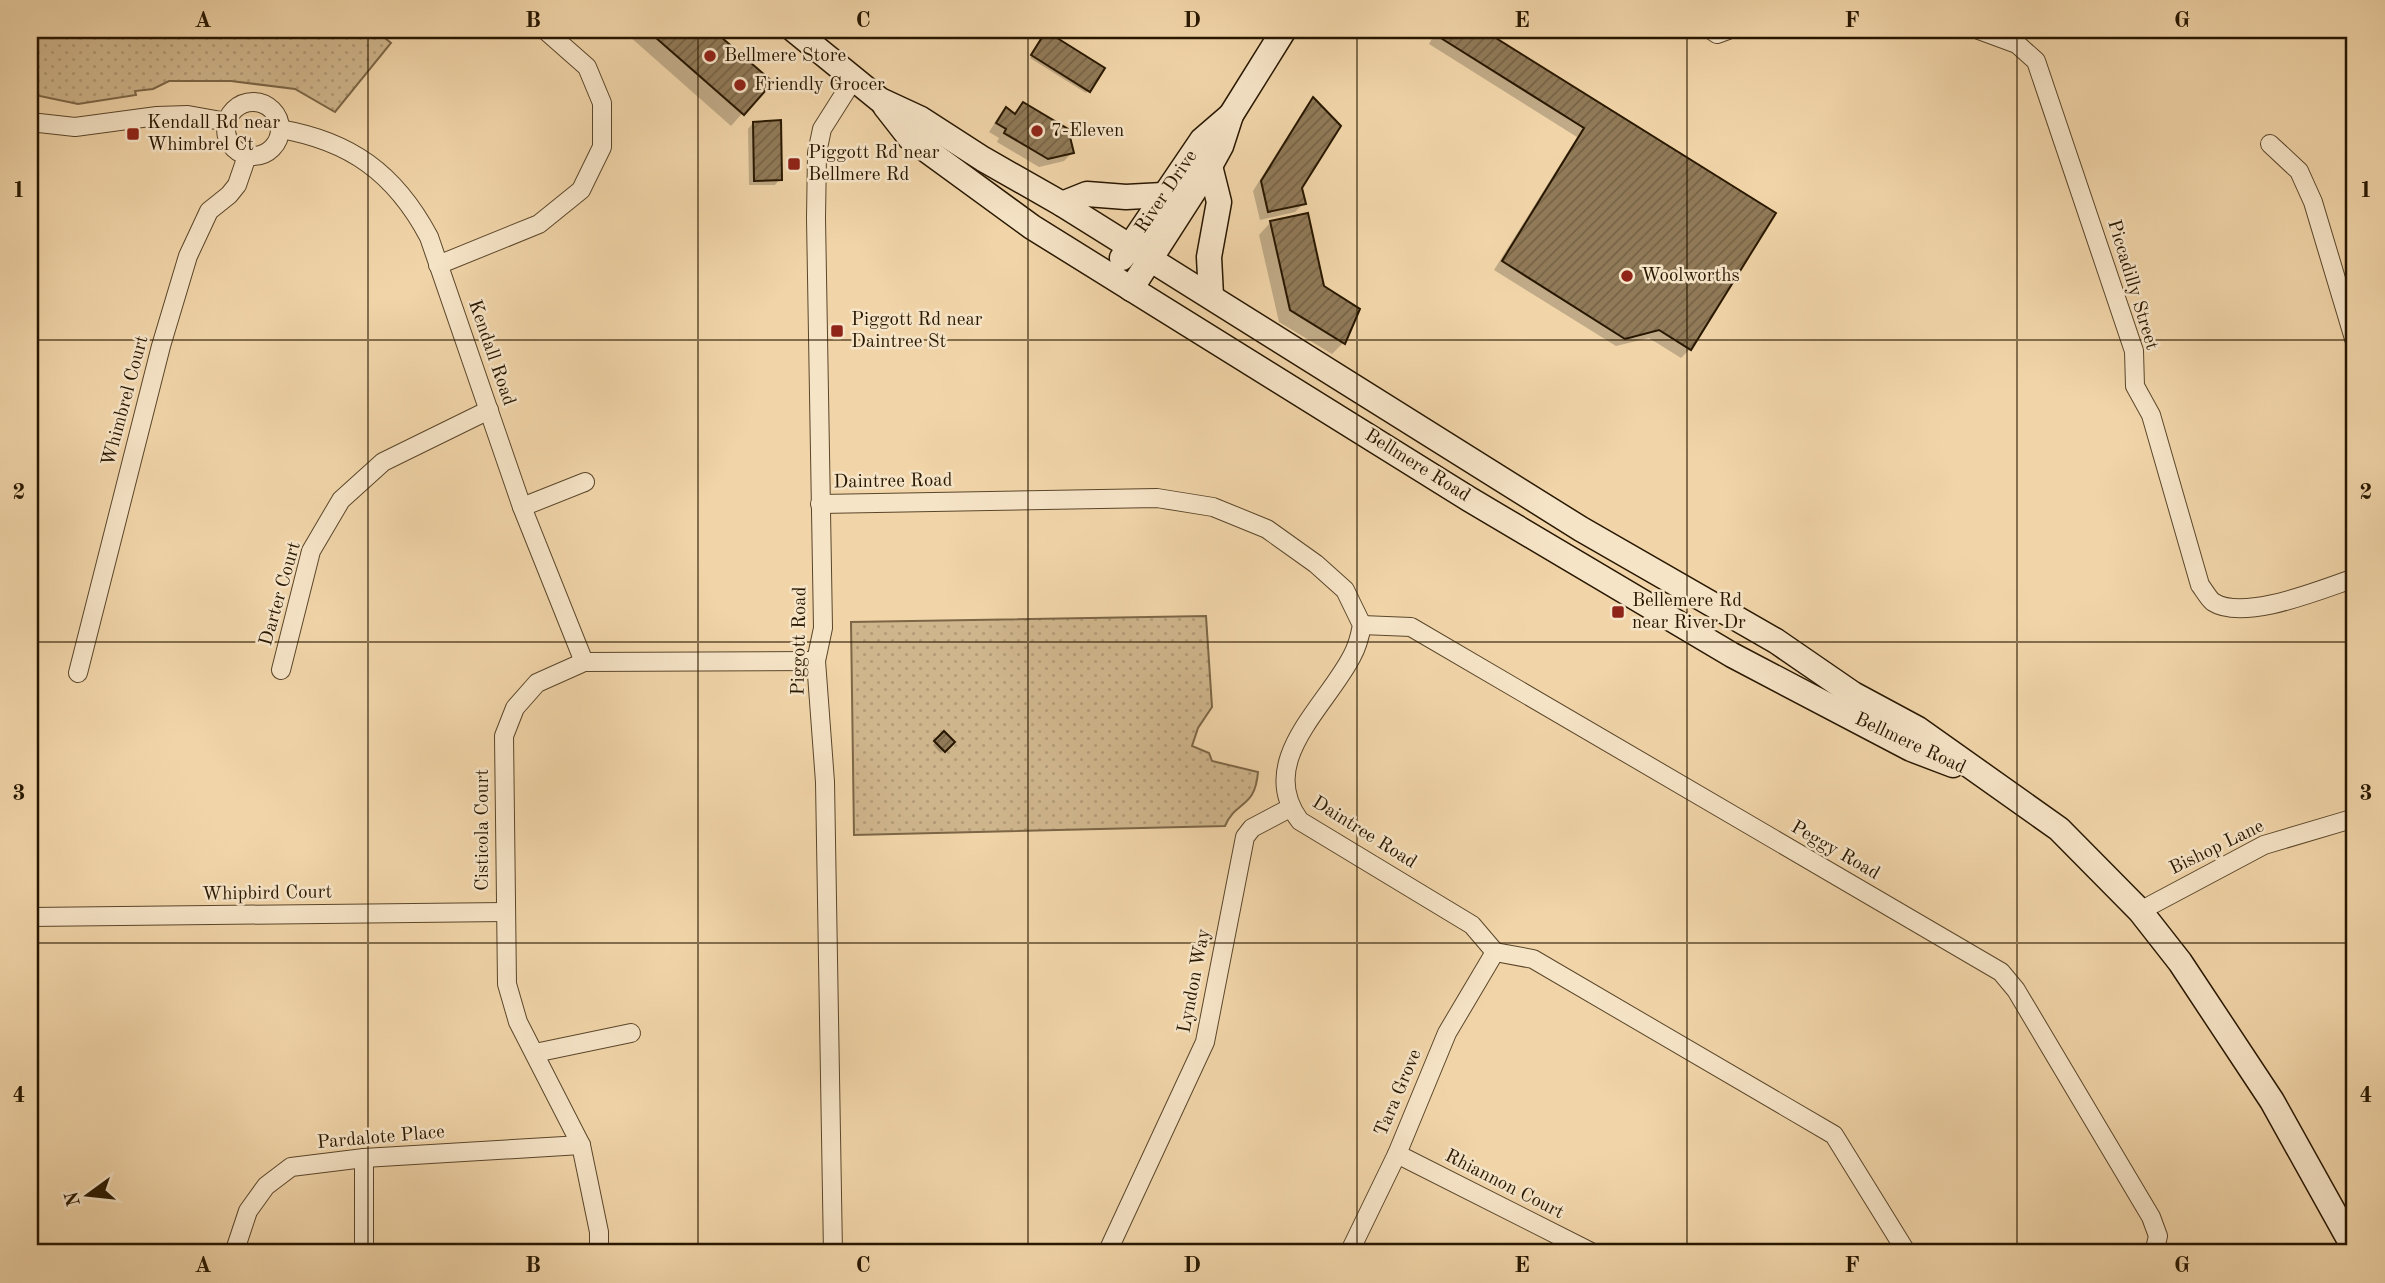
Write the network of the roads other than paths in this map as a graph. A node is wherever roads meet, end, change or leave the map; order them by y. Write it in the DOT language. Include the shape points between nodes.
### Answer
graph roads {
  1 [pos="545,30"];
  2 [pos="794,30"];
  3 [pos="1284,30"];
  4 [pos="1711,30"];
  5 [pos="1728,30"];
  6 [pos="1979,30"];
  7 [pos="853,80"];
  8 [pos="880,100"];
  9 [pos="1231,115"];
  10 [pos="30,122"];
  11 [pos="227,122"];
  12 [pos="280,129"];
  13 [pos="2270,144"];
  14 [pos="247,156"];
  15 [pos="1209,166"];
  16 [pos="1163,195"];
  17 [pos="1062,204"];
  18 [pos="1140,252"];
  19 [pos="438,265"];
  20 [pos="1120,282"];
  21 [pos="1211,296"];
  22 [pos="2355,342"];
  23 [pos="489,410"];
  24 [pos="585,482"];
  25 [pos="820,504"];
  26 [pos="522,507"];
  27 [pos="2355,578"];
  28 [pos="1362,625"];
  29 [pos="816,661"];
  30 [pos="584,662"];
  31 [pos="281,670"];
  32 [pos="78,673"];
  33 [pos="1988,779"];
  34 [pos="1290,808"];
  35 [pos="2355,818"];
  36 [pos="2140,911"];
  37 [pos="505,912"];
  38 [pos="30,917"];
  39 [pos="1495,952"];
  40 [pos="631,1033"];
  41 [pos="535,1053"];
  42 [pos="581,1145"];
  43 [pos="1396,1154"];
  44 [pos="364,1158"];
  45 [pos="2355,1250"];
  46 [pos="234,1253"];
  47 [pos="364,1253"];
  48 [pos="599,1253"];
  49 [pos="833,1253"];
  50 [pos="1107,1253"];
  51 [pos="1349,1253"];
  52 [pos="1593,1253"];
  53 [pos="1907,1253"];
  54 [pos="2154,1253"];
  1 -- 19 [label="street" via="587,67 602,103 602,147 581,190 538,223"];
  2 -- 7 [label="street, Bellmere Road"];
  3 -- 9 [label="street, River Drive"];
  4 -- 5 [label="street" via="1717,34"];
  6 -- 27 [label="street, Piccadilly Street" via="2017,44 2036,61 2134,351 2136,386 2151,415 2200,585 2213,601 2234,610 2255,609"];
  7 -- 8 [label="street, Bellmere Road"];
  7 -- 25 [label="street, Piggott Road" via="822,129 817,153"];
  8 -- 17 [label="street, Bellmere Road" via="921,119"];
  8 -- 20 [label="street, Bellmere Road" via="910,138 1032,227"];
  9 -- 15 [label="street, River Drive"];
  9 -- 16 [label="street, River Drive" via="1202,140"];
  10 -- 11 [label="street" via="75,128 188,115"];
  11 -- 12 [label="street" via="241,105 256,103 270,109"];
  11 -- 14 [label="street" via="229,144"];
  12 -- 14 [label="street" via="267,152"];
  12 -- 19 [label="street, Kendall Road" via="333,143 380,172 414,210"];
  13 -- 22 [label="street" via="2299,171 2313,202"];
  14 -- 32 [label="street, Whimbrel Court" via="237,185 209,211 188,257"];
  15 -- 18 [label="street, River Drive"];
  15 -- 21 [label="street" via="1219,202 1209,257"];
  16 -- 17 [label="street" via="1087,194"];
  16 -- 18 [label="street, River Drive"];
  17 -- 18 [label="street, Bellmere Road"];
  18 -- 20 [label="street, River Drive"];
  18 -- 21 [label="street, Bellmere Road"];
  19 -- 23 [label="street, Kendall Road"];
  20 -- 33 [label="street, Bellmere Road" via="1721,649 1911,749"];
  21 -- 33 [label="street, Bellmere Road" via="1581,529 1918,729"];
  23 -- 26 [label="street, Kendall Road"];
  23 -- 31 [label="street, Darter Court" via="383,462 341,500 311,551"];
  24 -- 26 [label="street"];
  25 -- 28 [label="street, Daintree Road" via="1157,498 1213,507 1267,529 1316,564 1345,590"];
  25 -- 29 [label="street, Piggott Road" via="824,628"];
  26 -- 30 [label="street, Kendall Road"];
  28 -- 34 [label="street, Daintree Road" via="1353,656 1292,747 1284,778"];
  28 -- 54 [label="street, Peggy Road" via="1410,626 2001,972 2151,1217 2158,1236"];
  29 -- 30 [label="street, Cisticola Court"];
  29 -- 49 [label="street, Piggott Road" via="825,782"];
  30 -- 37 [label="street, Cisticola Court" via="537,683 515,708 504,736"];
  33 -- 36 [label="street, Bellmere Road" via="2059,829"];
  34 -- 39 [label="street, Daintree Road" via="1300,821 1472,925"];
  34 -- 50 [label="street, Lyndon Way" via="1252,828 1245,837 1205,1042"];
  35 -- 36 [label="street, Bishop Lane" via="2264,845"];
  36 -- 45 [label="street, Bellmere Road" via="2180,962 2272,1101"];
  37 -- 38 [label="street, Whipbird Court"];
  37 -- 41 [label="street, Cisticola Court" via="507,984"];
  39 -- 43 [label="street, Tara Grove" via="1447,1033"];
  39 -- 53 [label="street" via="1533,959 1834,1135"];
  40 -- 41 [label="street"];
  41 -- 42 [label="street, Cisticola Court"];
  42 -- 44 [label="street, Pardalote Place"];
  42 -- 48 [label="street, Cisticola Court"];
  43 -- 51 [label="street, Tara Grove"];
  43 -- 52 [label="street, Rhiannon Court"];
  44 -- 46 [label="street, Pardalote Place" via="291,1167 266,1186 248,1211"];
  44 -- 47 [label="street"];
}
